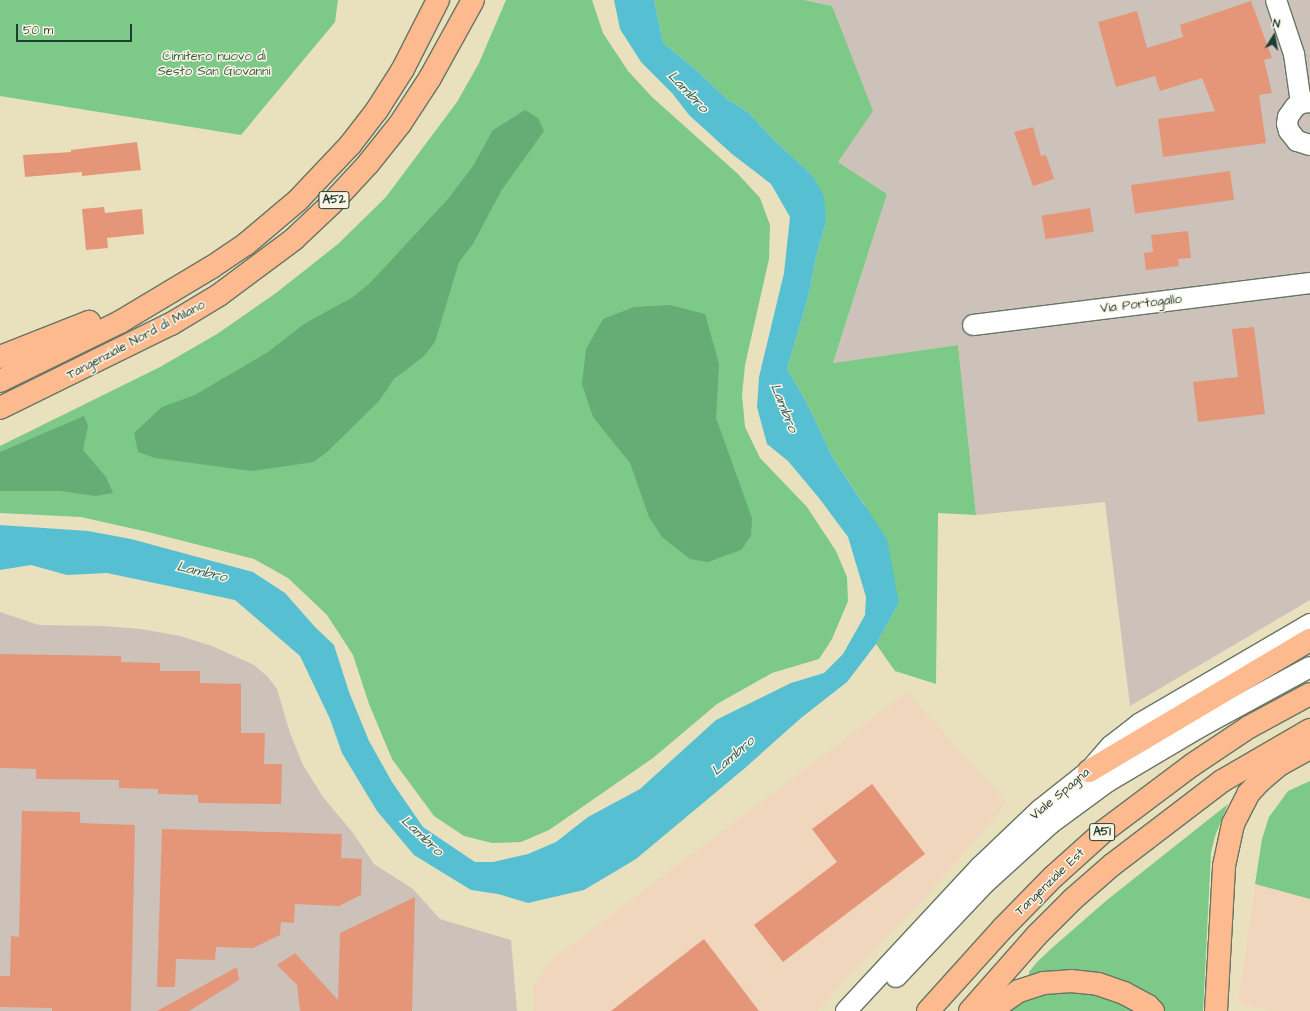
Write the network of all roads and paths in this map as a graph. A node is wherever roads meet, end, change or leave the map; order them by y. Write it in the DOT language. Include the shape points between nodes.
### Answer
graph roads {
  1 [pos="438,0"];
  2 [pos="473,0"];
  3 [pos="1276,0"];
  4 [pos="1306,103"];
  5 [pos="1310,145"];
  6 [pos="1310,284"];
  7 [pos="973,325"];
  8 [pos="13,359"];
  9 [pos="0,381"];
  10 [pos="40,389"];
  11 [pos="0,408"];
  12 [pos="0,415"];
  13 [pos="1310,624"];
  14 [pos="1310,640"];
  15 [pos="1310,667"];
  16 [pos="1310,694"];
  17 [pos="1310,730"];
  18 [pos="1310,748"];
  19 [pos="1089,770"];
  20 [pos="846,1011"];
  21 [pos="865,1011"];
  22 [pos="928,1011"];
  23 [pos="970,1011"];
  24 [pos="990,1011"];
  25 [pos="1153,1011"];
  26 [pos="1216,1011"];
  1 -- 8 [label="highway" via="403,69 377,110 350,145 292,195 205,261 117,316 68,332"];
  2 -- 10 [label="highway, Tangenziale Nord di Milano / A52" via="438,65 400,124 368,164 294,239 219,295 172,324"];
  3 -- 4 [label="street" via="1294,54"];
  4 -- 5 [label="street" via="1291,111 1288,117 1289,131 1297,141"];
  6 -- 7 [label="street, Via Portogallo"];
  8 -- 9 [label="highway"];
  10 -- 11 [label="highway, Tangenziale Nord di Milano / A52"];
  10 -- 12 [label="highway"];
  13 -- 19 [label="street, Viale Spagna" via="1139,724 1111,746"];
  14 -- 19 [label="highway"];
  15 -- 21 [label="street, Viale Spagna" via="1200,726 1113,778 1050,824 985,883"];
  16 -- 22 [label="highway, Tangenziale Est / A51" via="1249,727 1192,765 1104,831 1053,877 1003,928"];
  17 -- 23 [label="highway, A51" via="1222,781 1112,865 1068,904 1002,973"];
  18 -- 26 [label="highway" via="1279,765 1260,781 1248,794 1233,824 1224,866"];
  19 -- 20 [label="street, Viale Spagna" via="1041,808 985,862"];
  24 -- 25 [label="highway" via="1019,991 1044,983 1071,981 1098,984 1124,993"];
}
